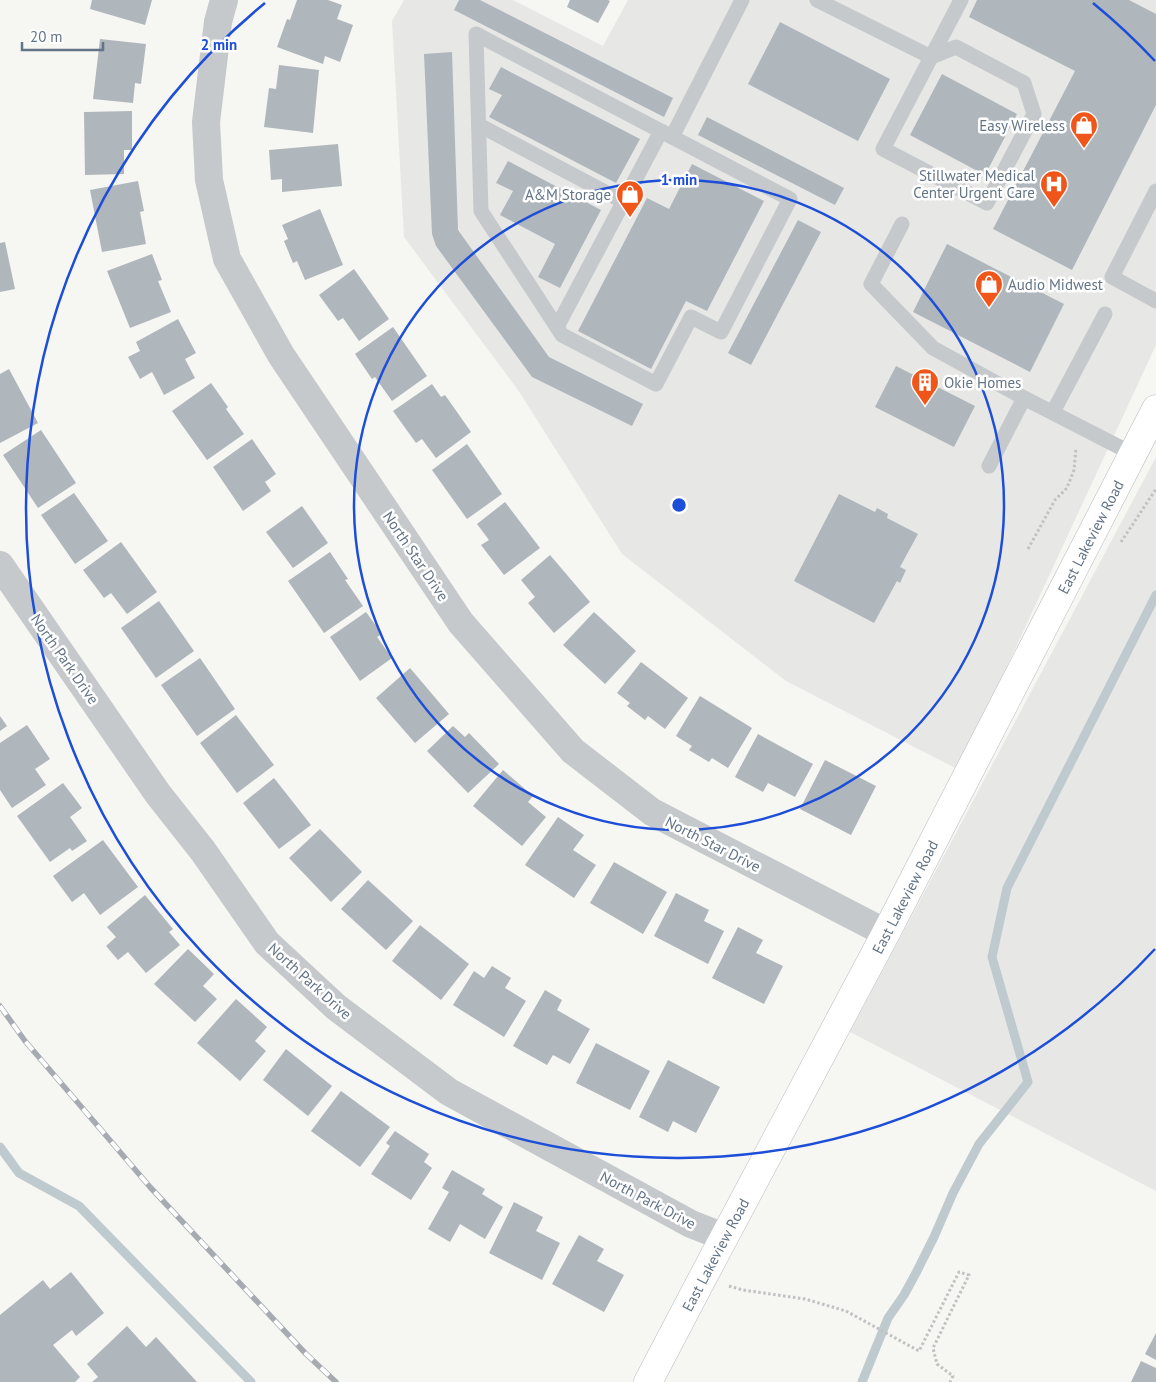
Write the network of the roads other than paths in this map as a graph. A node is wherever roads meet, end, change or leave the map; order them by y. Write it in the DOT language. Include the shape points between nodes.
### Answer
graph roads {
  1 [pos="224,0"];
  2 [pos="742,0"];
  3 [pos="817,0"];
  4 [pos="961,0"];
  5 [pos="931,57"];
  6 [pos="478,125"];
  7 [pos="667,134"];
  8 [pos="1156,191"];
  9 [pos="624,202"];
  10 [pos="902,224"];
  11 [pos="1156,301"];
  12 [pos="1104,314"];
  13 [pos="557,327"];
  14 [pos="1024,398"];
  15 [pos="1156,409"];
  16 [pos="1053,412"];
  17 [pos="1133,454"];
  18 [pos="989,466"];
  19 [pos="0,565"];
  20 [pos="886,933"];
  21 [pos="724,1237"];
  22 [pos="648,1382"];
  1 -- 20 [label="street, North Star Drive" via="218,22 206,122 209,180 227,259 281,356 461,623 572,750 652,812"];
  2 -- 7 [label="lane"];
  3 -- 5 [label="lane"];
  4 -- 5 [label="lane"];
  5 -- 5 [label="lane" via="883,149 987,203 1034,114 1024,84 956,47"];
  6 -- 7 [label="lane" via="476,34"];
  6 -- 9 [label="lane"];
  6 -- 13 [label="lane" via="481,211"];
  7 -- 9 [label="lane"];
  7 -- 13 [label="lane" via="790,199 721,332 691,316 656,384 562,335"];
  8 -- 11 [label="lane" via="1112,277"];
  9 -- 13 [label="lane"];
  10 -- 14 [label="lane" via="871,284 933,348"];
  12 -- 16 [label="lane"];
  14 -- 16 [label="lane"];
  14 -- 18 [label="lane"];
  15 -- 17 [label="main road, East Lakeview Road"];
  16 -- 17 [label="lane"];
  17 -- 20 [label="main road, East Lakeview Road"];
  19 -- 21 [label="street, North Park Drive" via="158,794 203,851 267,943 336,1007 449,1092 691,1224"];
  20 -- 21 [label="main road, East Lakeview Road"];
  21 -- 22 [label="main road, East Lakeview Road"];
}
